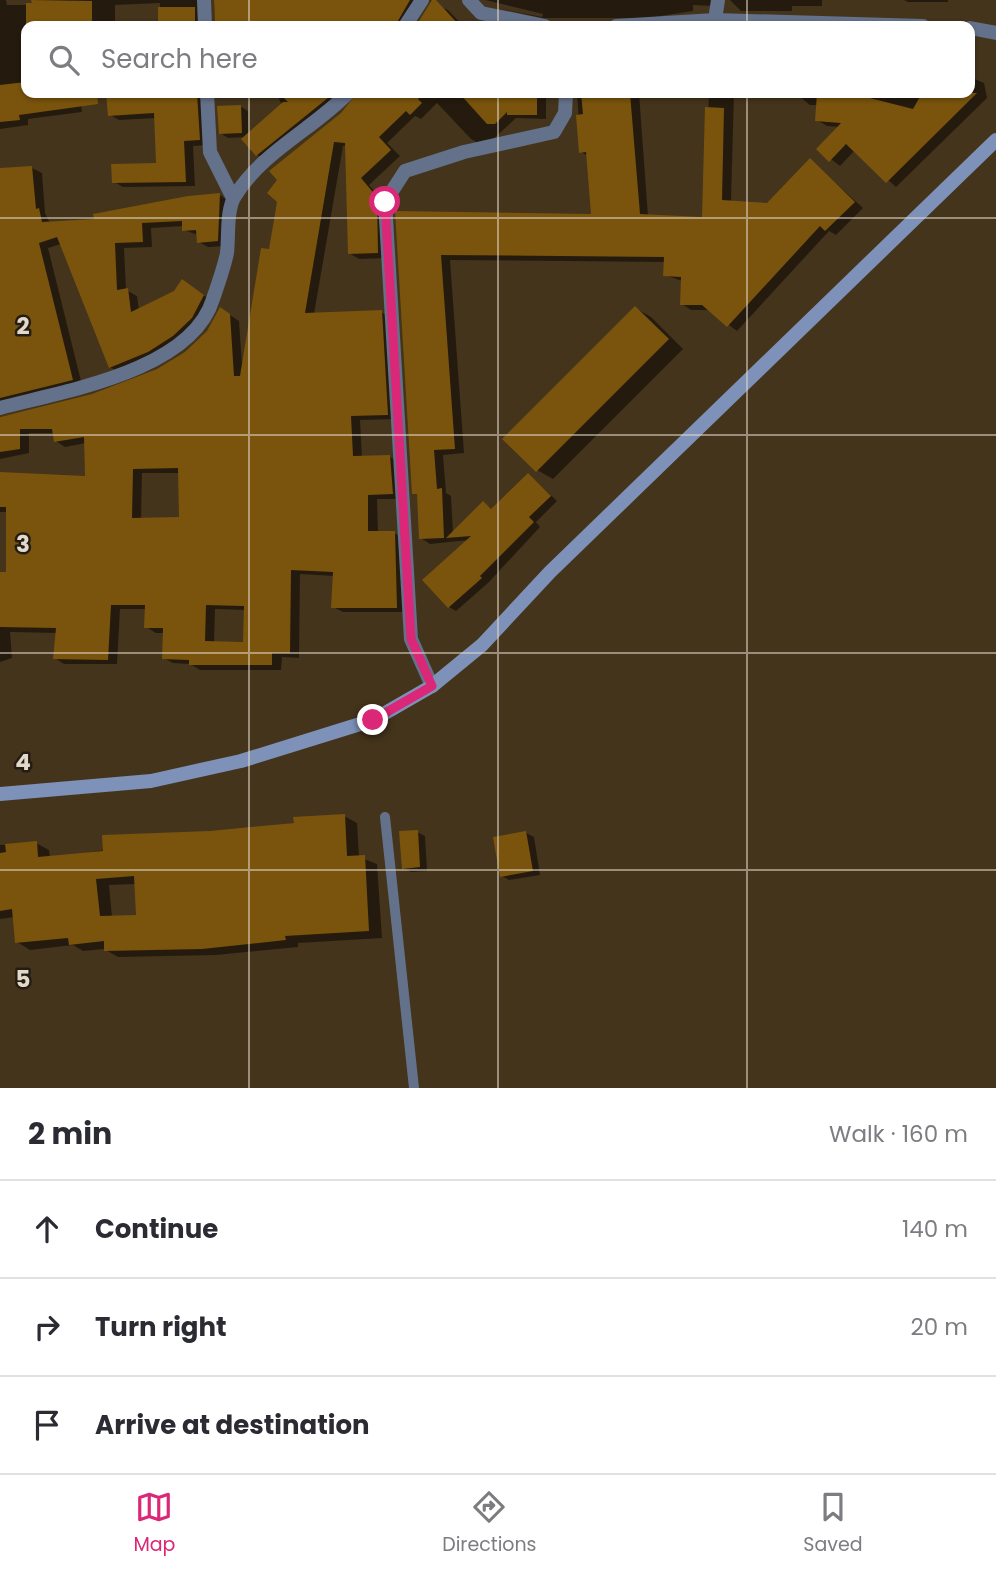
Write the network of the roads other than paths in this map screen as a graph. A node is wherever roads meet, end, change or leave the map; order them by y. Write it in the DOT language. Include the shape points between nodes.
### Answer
graph roads {
  1 [pos="204,0"];
  2 [pos="422,0"];
  3 [pos="469,0"];
  4 [pos="718,0"];
  5 [pos="715,20"];
  6 [pos="205,21"];
  7 [pos="408,21"];
  8 [pos="520,21"];
  9 [pos="698,21"];
  10 [pos="750,21"];
  11 [pos="975,29"];
  12 [pos="996,33"];
  13 [pos="207,98"];
  14 [pos="342,98"];
  15 [pos="566,98"];
  16 [pos="996,140"];
  17 [pos="233,198"];
  18 [pos="0,408"];
  19 [pos="432,686"];
  20 [pos="0,794"];
  21 [pos="385,817"];
  22 [pos="414,1088"];
  1 -- 6 [label="street"];
  2 -- 7 [label="street"];
  3 -- 8 [label="street" via="481,13"];
  4 -- 5 [label="street"];
  5 -- 9 [label="street"];
  5 -- 10 [label="street"];
  11 -- 12 [label="street"];
  13 -- 17 [label="street" via="210,152"];
  14 -- 17 [label="street" via="260,166"];
  15 -- 19 [label="street" via="565,113 554,132 405,171 385,202 411,639"];
  16 -- 19 [label="main road" via="550,572 482,645"];
  17 -- 18 [label="street" via="226,255 208,316 184,339 152,362"];
  19 -- 20 [label="main road" via="373,720 241,761 151,780"];
  21 -- 22 [label="lane"];
}
